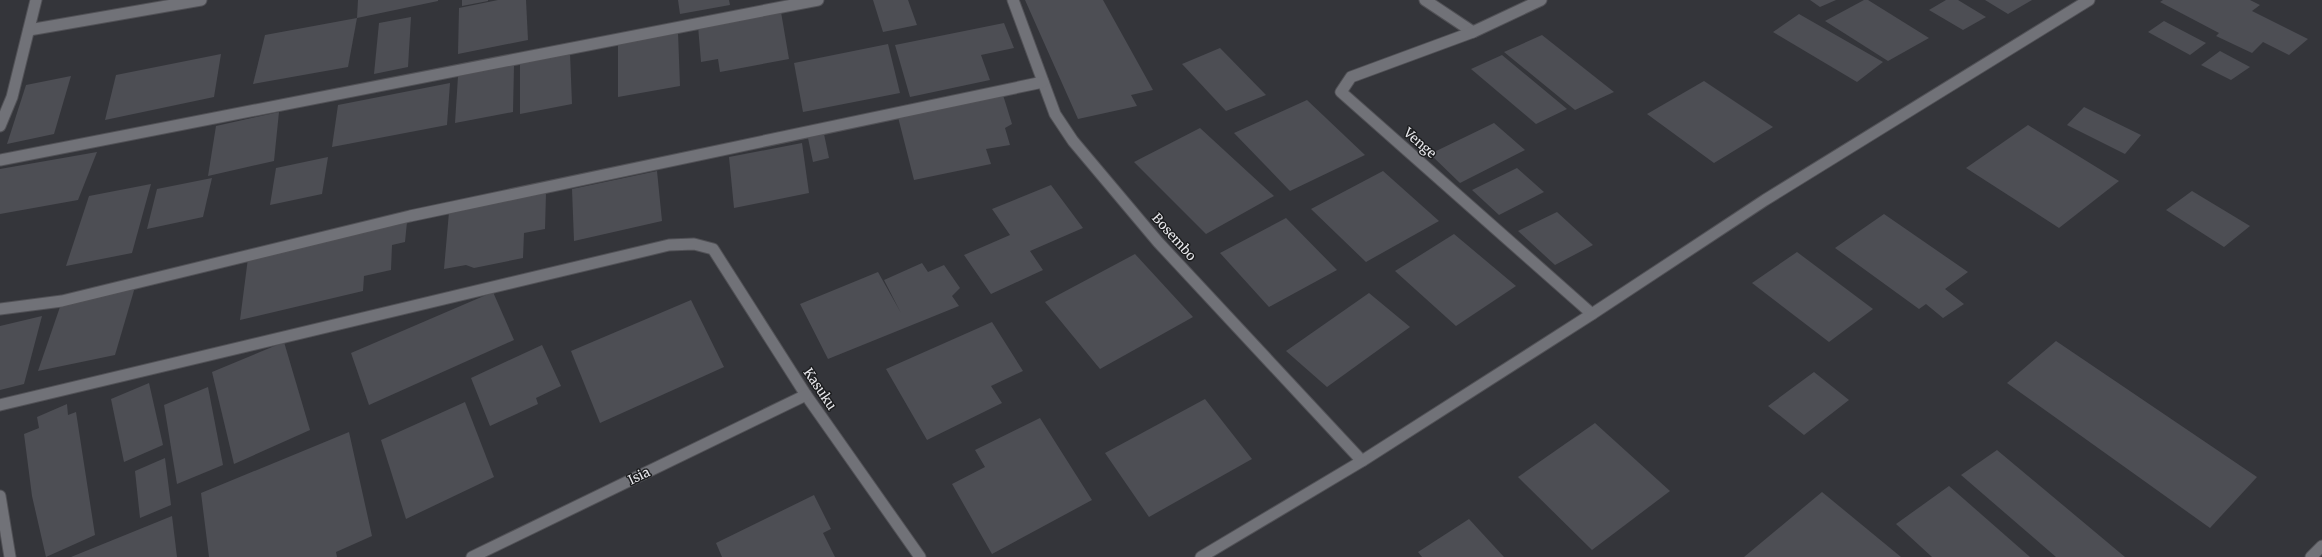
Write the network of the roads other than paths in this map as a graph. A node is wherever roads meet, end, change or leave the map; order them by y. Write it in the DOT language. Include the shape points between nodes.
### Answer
graph roads {
  1 [pos="36,0"];
  2 [pos="201,0"];
  3 [pos="818,0"];
  4 [pos="1013,0"];
  5 [pos="1425,0"];
  6 [pos="1541,0"];
  7 [pos="2089,0"];
  8 [pos="29,30"];
  9 [pos="1473,32"];
  10 [pos="1043,82"];
  11 [pos="12,97"];
  12 [pos="0,99"];
  13 [pos="0,126"];
  14 [pos="0,160"];
  15 [pos="0,308"];
  16 [pos="1592,314"];
  17 [pos="806,395"];
  18 [pos="0,405"];
  19 [pos="1362,461"];
  20 [pos="0,496"];
  21 [pos="2322,546"];
  22 [pos="10,557"];
  23 [pos="472,557"];
  24 [pos="920,557"];
  25 [pos="1201,557"];
  26 [pos="2312,557"];
  1 -- 8 [label="street"];
  2 -- 8 [label="street"];
  3 -- 14 [label="street"];
  4 -- 10 [label="street, Bosembo"];
  5 -- 9 [label="street"];
  6 -- 9 [label="street, Venge"];
  7 -- 16 [label="street" via="1765,200"];
  8 -- 11 [label="street"];
  9 -- 16 [label="street, Venge" via="1351,77 1341,92"];
  10 -- 15 [label="street" via="410,216 62,301"];
  10 -- 19 [label="street, Bosembo" via="1055,114 1098,173 1158,242"];
  11 -- 12 [label="street"];
  11 -- 13 [label="street"];
  16 -- 19 [label="street"];
  17 -- 18 [label="street, Kasuku" via="713,249 694,244 669,245"];
  17 -- 23 [label="street, Isia"];
  17 -- 24 [label="street, Kasuku"];
  19 -- 25 [label="street"];
  20 -- 22 [label="street"];
  21 -- 26 [label="street"];
}
